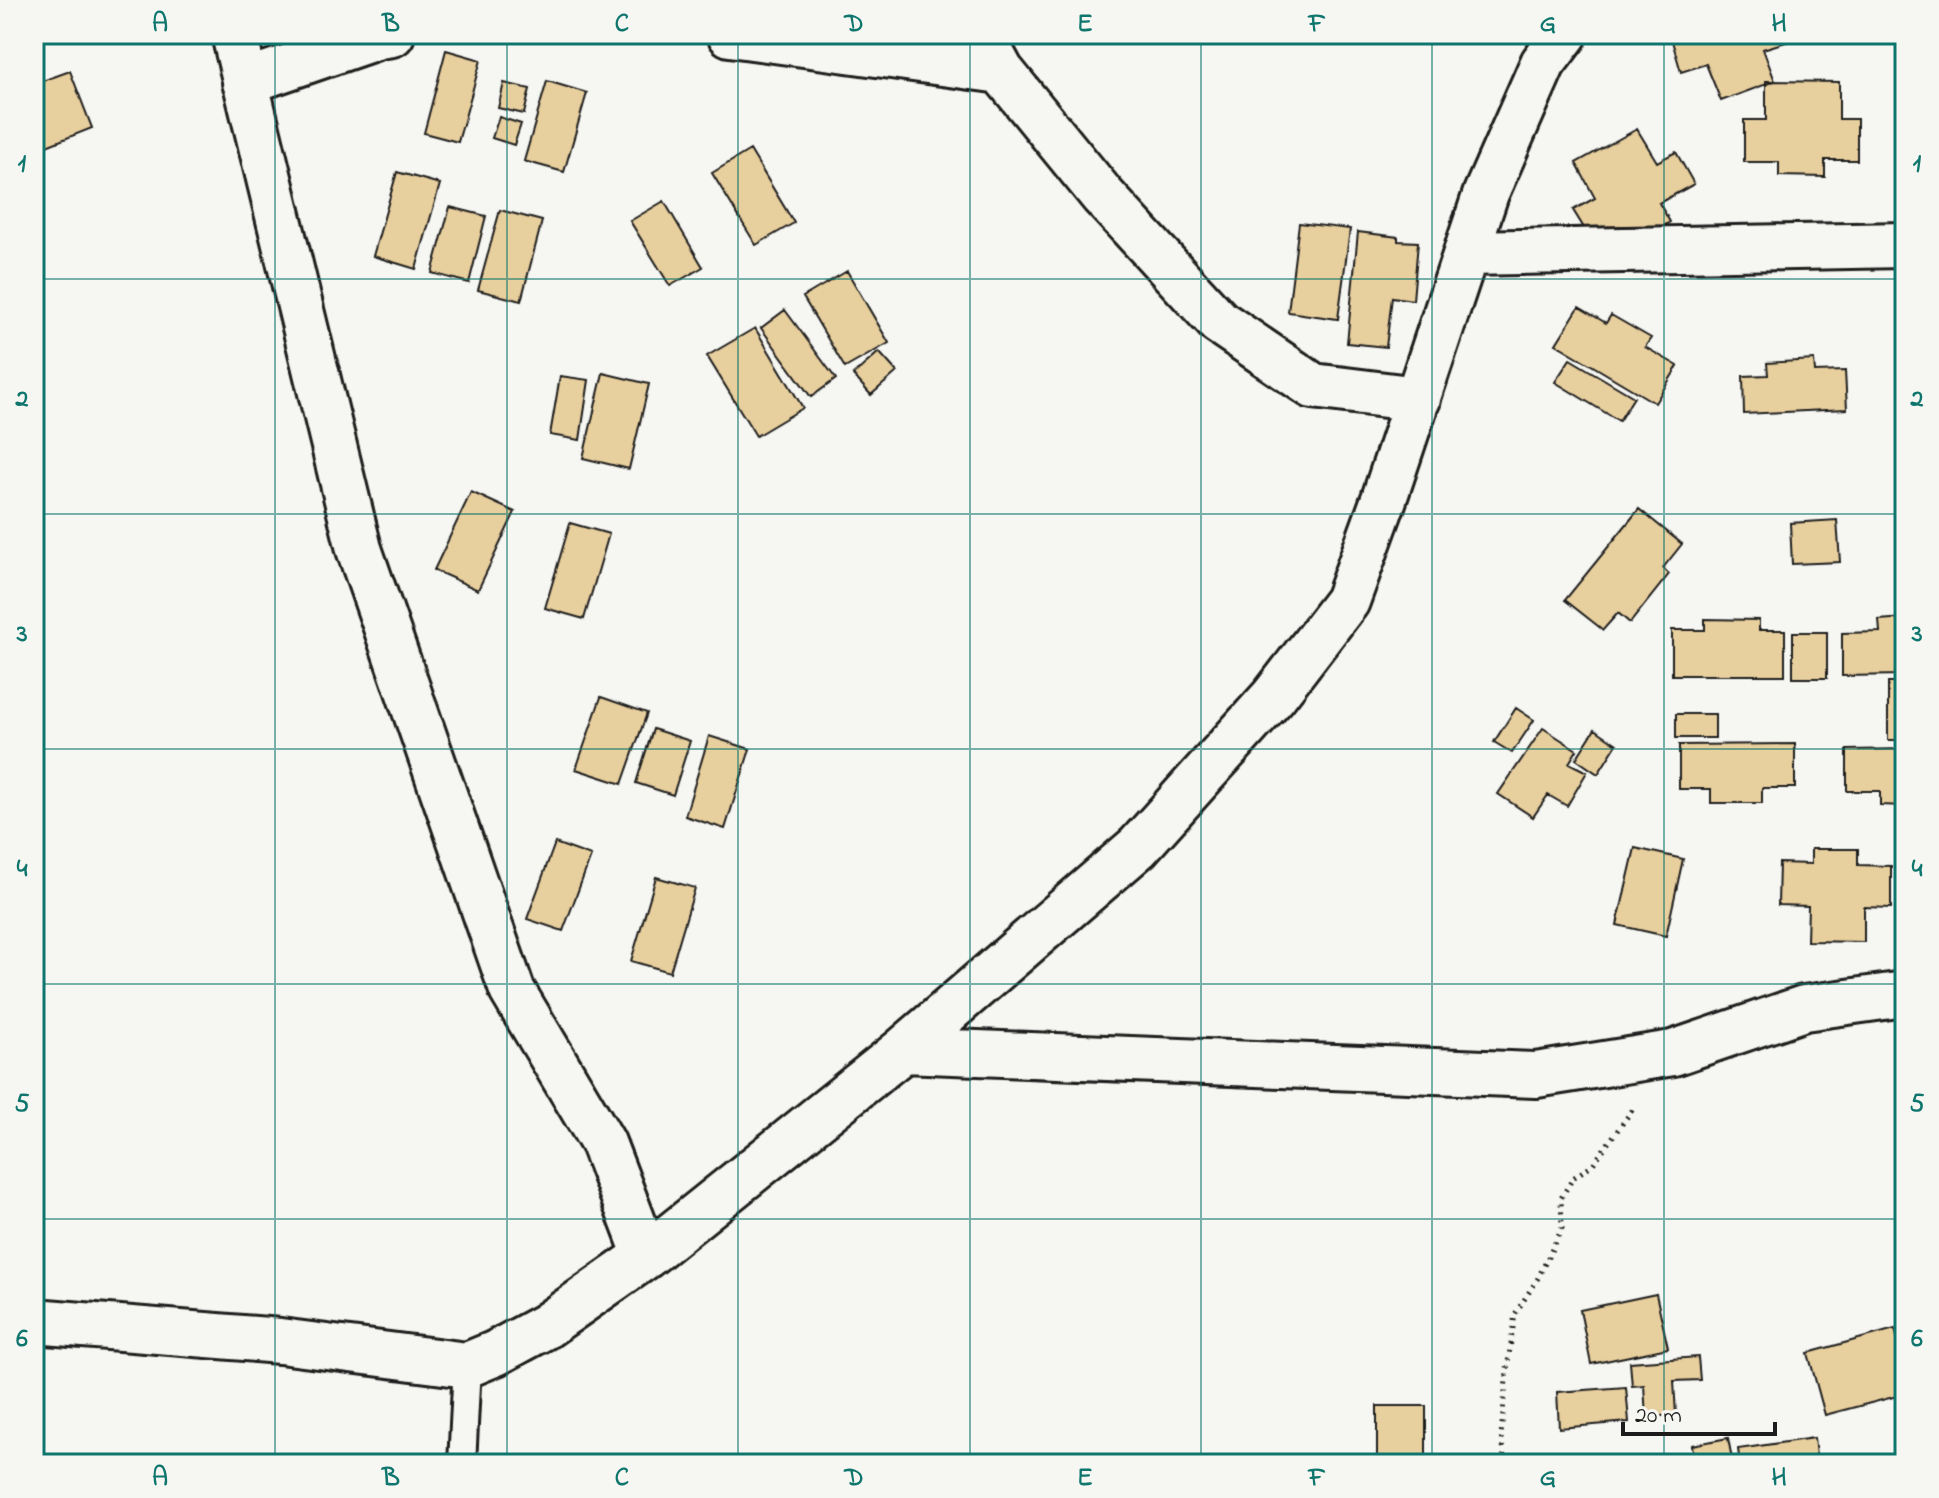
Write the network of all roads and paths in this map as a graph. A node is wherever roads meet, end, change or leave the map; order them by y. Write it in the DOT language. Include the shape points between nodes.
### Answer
graph roads {
  1 [pos="234,34"];
  2 [pos="392,34"];
  3 [pos="730,34"];
  4 [pos="1565,34"];
  5 [pos="991,52"];
  6 [pos="245,82"];
  7 [pos="1905,245"];
  8 [pos="1466,253"];
  9 [pos="1418,399"];
  10 [pos="1905,994"];
  11 [pos="903,1050"];
  12 [pos="1673,1053"];
  13 [pos="646,1256"];
  14 [pos="34,1321"];
  15 [pos="467,1365"];
  16 [pos="462,1464"];
  17 [pos="1505,1464"];
  1 -- 6 [label="street"];
  2 -- 6 [label="street"];
  3 -- 5 [label="street"];
  4 -- 8 [label="street" via="1543,63"];
  5 -- 9 [label="street" via="1102,195 1219,322 1313,386"];
  6 -- 13 [label="street" via="364,564 512,990 603,1143"];
  7 -- 8 [label="street"];
  8 -- 9 [label="street"];
  9 -- 11 [label="street" via="1347,601 1274,696 1138,847"];
  10 -- 12 [label="street" via="1804,1008"];
  11 -- 12 [label="street" via="1536,1075"];
  11 -- 13 [label="street"];
  12 -- 17 [label="path" via="1593,1164 1573,1178 1561,1198 1562,1228 1515,1314 1501,1436"];
  13 -- 15 [label="street" via="546,1326"];
  14 -- 15 [label="street" via="280,1341"];
  15 -- 16 [label="lane"];
}
